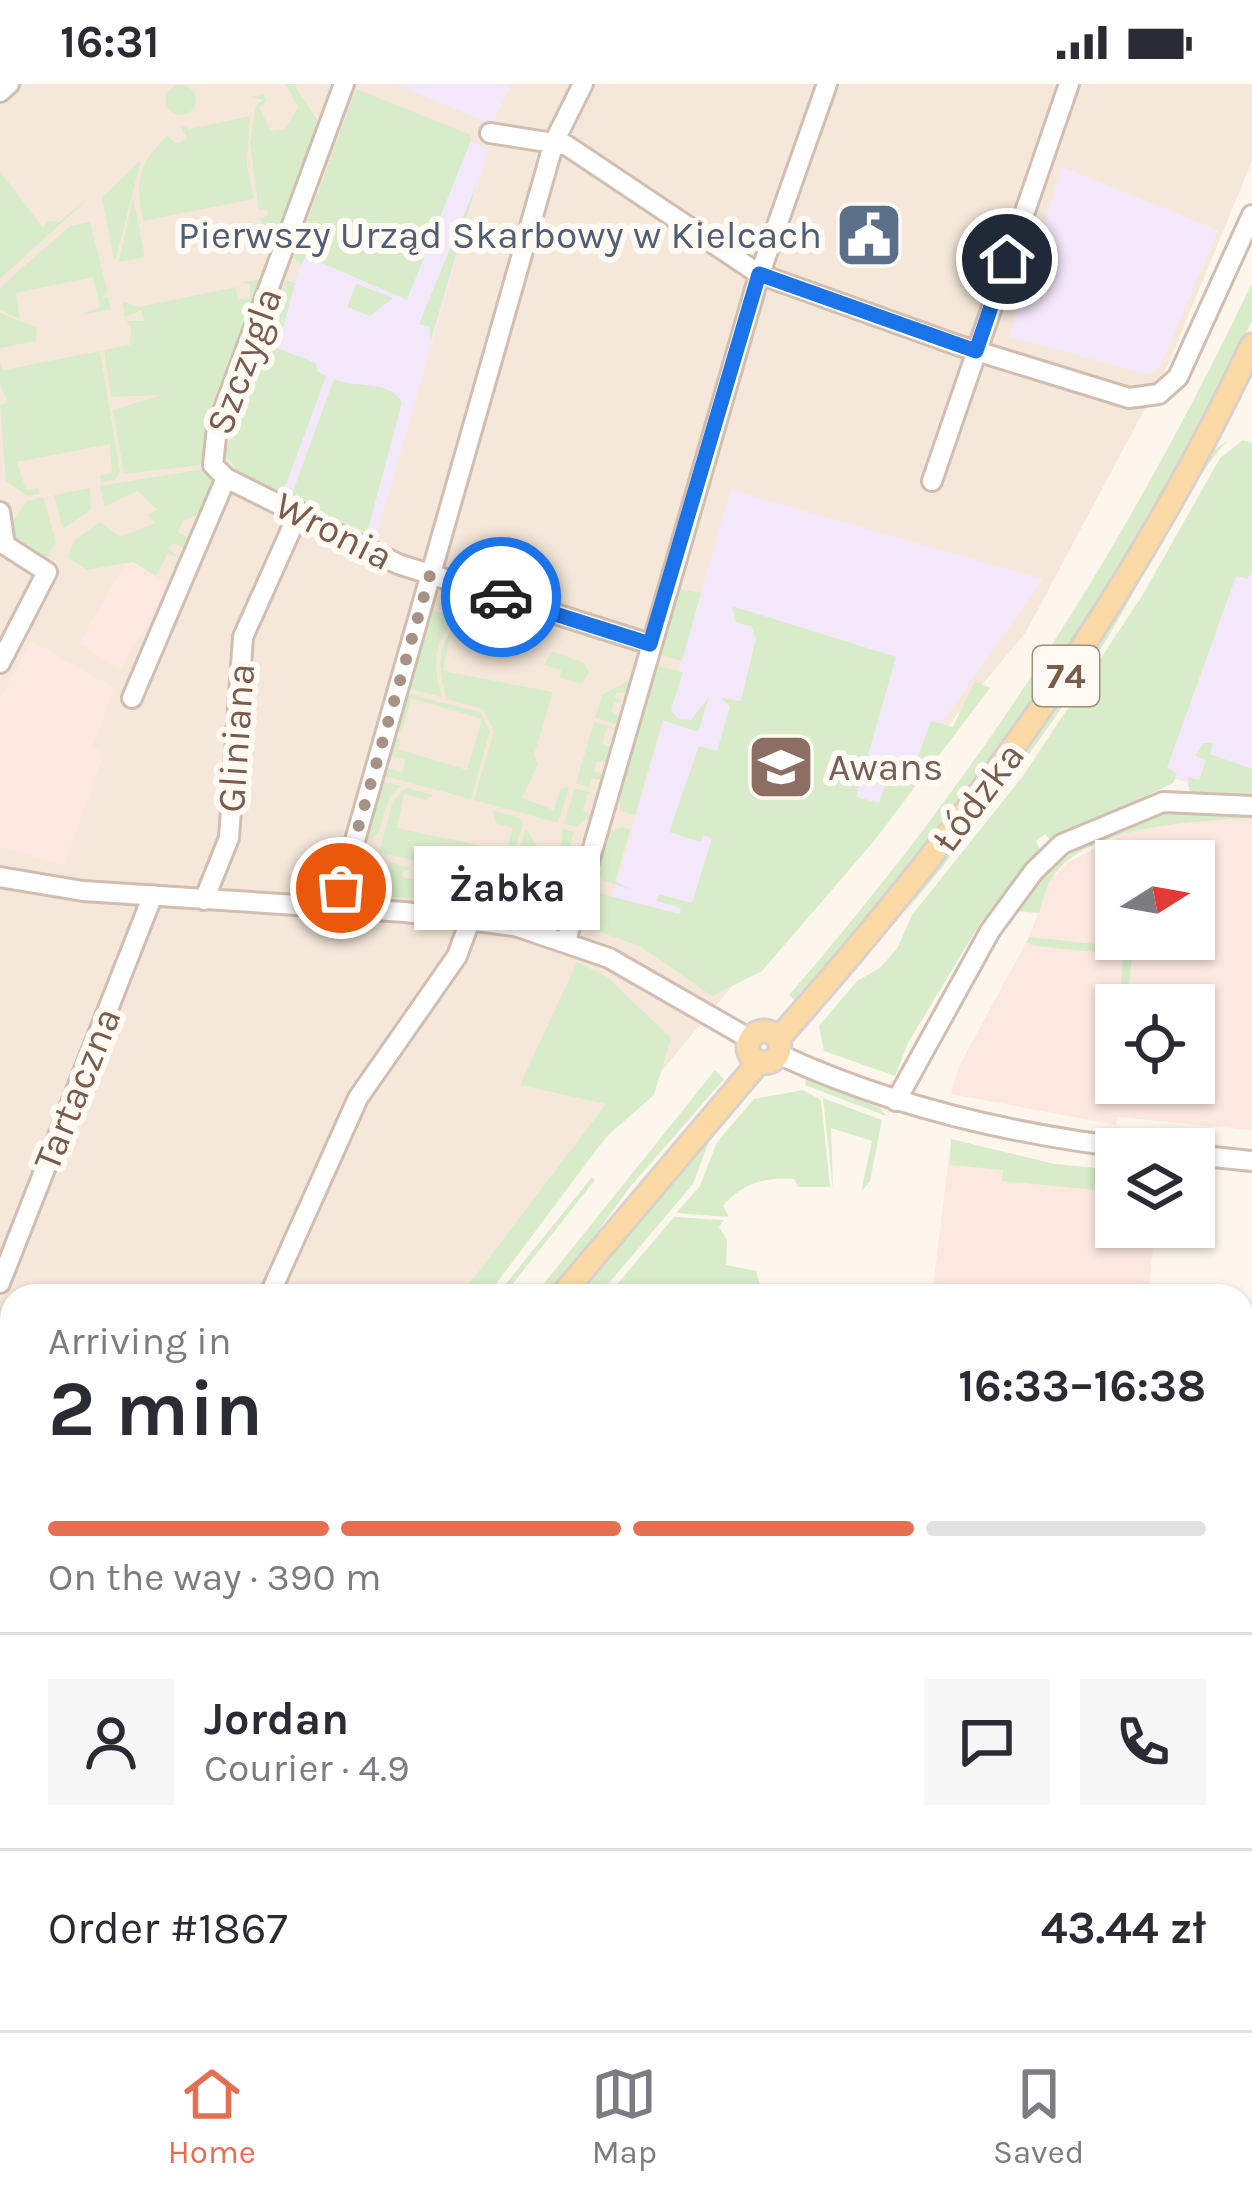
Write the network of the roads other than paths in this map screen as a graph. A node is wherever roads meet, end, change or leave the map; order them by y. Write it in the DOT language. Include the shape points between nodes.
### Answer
graph roads {
  1 [pos="9,84"];
  2 [pos="344,84"];
  3 [pos="583,84"];
  4 [pos="827,84"];
  5 [pos="1069,84"];
  6 [pos="0,92"];
  7 [pos="490,133"];
  8 [pos="554,142"];
  9 [pos="1252,215"];
  10 [pos="759,274"];
  11 [pos="1252,345"];
  12 [pos="976,351"];
  13 [pos="226,478"];
  14 [pos="932,481"];
  15 [pos="0,512"];
  16 [pos="299,512"];
  17 [pos="430,575"];
  18 [pos="650,644"];
  19 [pos="0,663"];
  20 [pos="132,698"];
  21 [pos="1252,806"];
  22 [pos="0,878"];
  23 [pos="153,895"];
  24 [pos="204,899"];
  25 [pos="336,907"];
  26 [pos="471,918"];
  27 [pos="566,940"];
  28 [pos="749,1039"];
  29 [pos="772,1052"];
  30 [pos="896,1101"];
  31 [pos="1095,1143"];
  32 [pos="1215,1157"];
  33 [pos="1252,1161"];
  34 [pos="0,1283"];
  35 [pos="274,1284"];
  36 [pos="571,1284"];
  1 -- 6 [label="street"];
  2 -- 13 [label="street, Szczygla" via="212,445 212,463"];
  3 -- 8 [label="street"];
  4 -- 10 [label="street"];
  5 -- 12 [label="street"];
  7 -- 8 [label="street"];
  8 -- 10 [label="street"];
  8 -- 17 [label="street"];
  9 -- 12 [label="street" via="1178,377 1151,397 1110,394"];
  10 -- 12 [label="street"];
  10 -- 18 [label="street"];
  11 -- 29 [label="main road, Łódzka / 74" via="1170,507 1030,730"];
  12 -- 14 [label="street"];
  13 -- 16 [label="street, Wronia"];
  13 -- 20 [label="street, Szczygla"];
  15 -- 19 [label="street" via="4,545 47,572"];
  16 -- 17 [label="street, Wronia"];
  16 -- 24 [label="street, Gliniana" via="241,649 231,817"];
  17 -- 18 [label="street, Wronia"];
  17 -- 25 [label="street"];
  18 -- 27 [label="street"];
  21 -- 30 [label="street" via="1163,802 1062,844 990,931"];
  22 -- 23 [label="street"];
  23 -- 24 [label="street"];
  23 -- 34 [label="street, Tartaczna"];
  24 -- 25 [label="street"];
  25 -- 26 [label="street"];
  26 -- 27 [label="street"];
  26 -- 35 [label="street" via="457,956 358,1098"];
  27 -- 28 [label="street"];
  28 -- 29 [label="main road" via="764,1031"];
  29 -- 30 [label="street"];
  29 -- 36 [label="main road, Łódzka / 74"];
  30 -- 31 [label="street"];
  32 -- 33 [label="street"];
}
